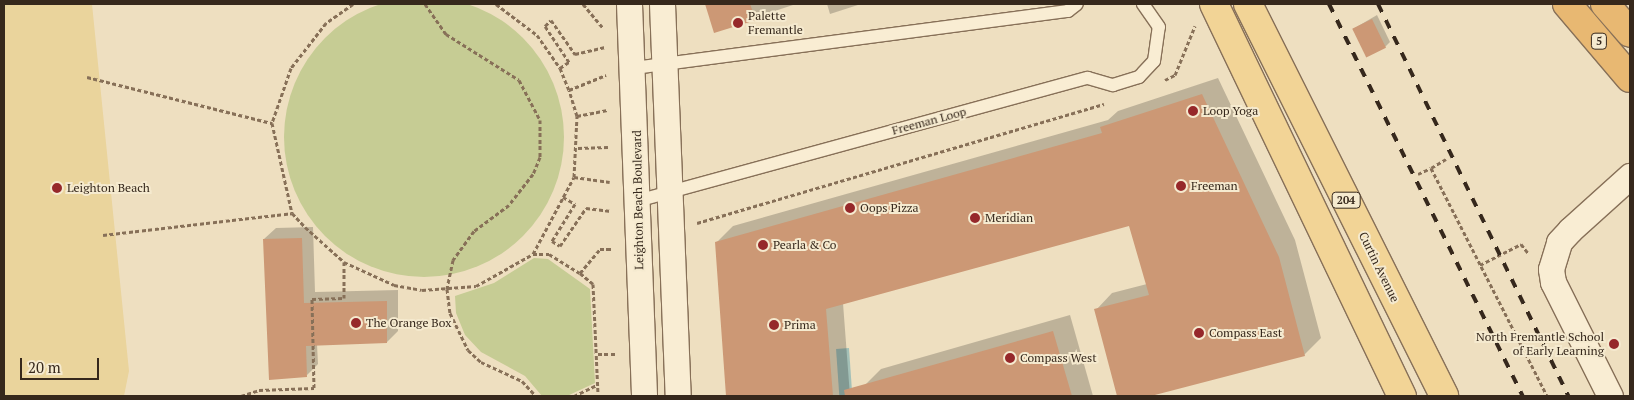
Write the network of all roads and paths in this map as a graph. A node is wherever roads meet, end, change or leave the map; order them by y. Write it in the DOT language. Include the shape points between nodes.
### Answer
graph roads {
  1 [pos="353,4"];
  2 [pos="425,4"];
  3 [pos="496,4"];
  4 [pos="629,4"];
  5 [pos="662,4"];
  6 [pos="1077,4"];
  7 [pos="1144,4"];
  8 [pos="1214,4"];
  9 [pos="1248,4"];
  10 [pos="1567,4"];
  11 [pos="1606,4"];
  12 [pos="1630,33"];
  13 [pos="605,46"];
  14 [pos="665,65"];
  15 [pos="560,68"];
  16 [pos="634,68"];
  17 [pos="609,74"];
  18 [pos="87,77"];
  19 [pos="1630,78"];
  20 [pos="569,90"];
  21 [pos="607,110"];
  22 [pos="577,116"];
  23 [pos="272,123"];
  24 [pos="610,147"];
  25 [pos="578,148"];
  26 [pos="1446,159"];
  27 [pos="1432,168"];
  28 [pos="1418,174"];
  29 [pos="1630,176"];
  30 [pos="574,177"];
  31 [pos="607,182"];
  32 [pos="669,192"];
  33 [pos="563,197"];
  34 [pos="630,207"];
  35 [pos="292,213"];
  36 [pos="697,224"];
  37 [pos="103,235"];
  38 [pos="1521,244"];
  39 [pos="672,251"];
  40 [pos="639,253"];
  41 [pos="533,254"];
  42 [pos="344,262"];
  43 [pos="1480,265"];
  44 [pos="580,273"];
  45 [pos="447,289"];
  46 [pos="598,385"];
  47 [pos="241,396"];
  48 [pos="536,396"];
  49 [pos="574,396"];
  50 [pos="598,396"];
  51 [pos="644,396"];
  52 [pos="678,396"];
  53 [pos="1402,396"];
  54 [pos="1444,396"];
  55 [pos="1548,396"];
  56 [pos="1610,396"];
  1 -- 23 [label="path" via="326,23 291,68"];
  2 -- 45 [label="path" via="446,34 519,80 534,101 542,139 534,174 509,205 474,231 453,260"];
  3 -- 15 [label="path" via="537,35"];
  4 -- 16 [label="street, Leighton Beach Boulevard"];
  5 -- 14 [label="street"];
  6 -- 14 [label="lane" via="1068,11"];
  7 -- 32 [label="lane, Freeman Loop" via="1159,27 1154,60 1139,77 1113,85 1088,78"];
  8 -- 53 [label="main road, 204"];
  9 -- 54 [label="main road, Curtin Avenue / 204"];
  10 -- 19 [label="highway, 5"];
  11 -- 12 [label="highway, 5"];
  13 -- 15 [label="path" via="575,54 551,20 546,26 569,62"];
  14 -- 16 [label="lane"];
  14 -- 32 [label="street"];
  15 -- 20 [label="path"];
  16 -- 34 [label="street, Leighton Beach Boulevard"];
  17 -- 20 [label="path"];
  18 -- 23 [label="path"];
  20 -- 22 [label="path"];
  21 -- 22 [label="path"];
  22 -- 25 [label="path"];
  23 -- 35 [label="path"];
  24 -- 25 [label="path"];
  25 -- 30 [label="path"];
  26 -- 27 [label="path"];
  27 -- 28 [label="path"];
  27 -- 43 [label="path"];
  29 -- 56 [label="street" via="1570,230 1560,242 1552,269 1553,282"];
  30 -- 31 [label="path"];
  30 -- 33 [label="path"];
  32 -- 34 [label="lane, Freeman Loop"];
  32 -- 39 [label="street"];
  33 -- 34 [label="path" via="575,204 552,241 560,246 586,208"];
  33 -- 41 [label="path"];
  34 -- 40 [label="street, Leighton Beach Boulevard"];
  35 -- 37 [label="path"];
  35 -- 42 [label="path"];
  36 -- 39 [label="path" via="683,249"];
  38 -- 43 [label="path"];
  39 -- 52 [label="street"];
  40 -- 44 [label="path" via="600,249"];
  40 -- 51 [label="street, Leighton Beach Boulevard"];
  41 -- 44 [label="path" via="549,254"];
  41 -- 45 [label="path" via="476,286"];
  42 -- 45 [label="path" via="394,285"];
  42 -- 47 [label="path" via="344,298 312,299 314,388 259,390"];
  43 -- 55 [label="path"];
  44 -- 46 [label="path" via="593,284"];
  45 -- 48 [label="path" via="450,313 468,350 481,362 522,381"];
  46 -- 49 [label="path"];
  46 -- 50 [label="path"];
}
